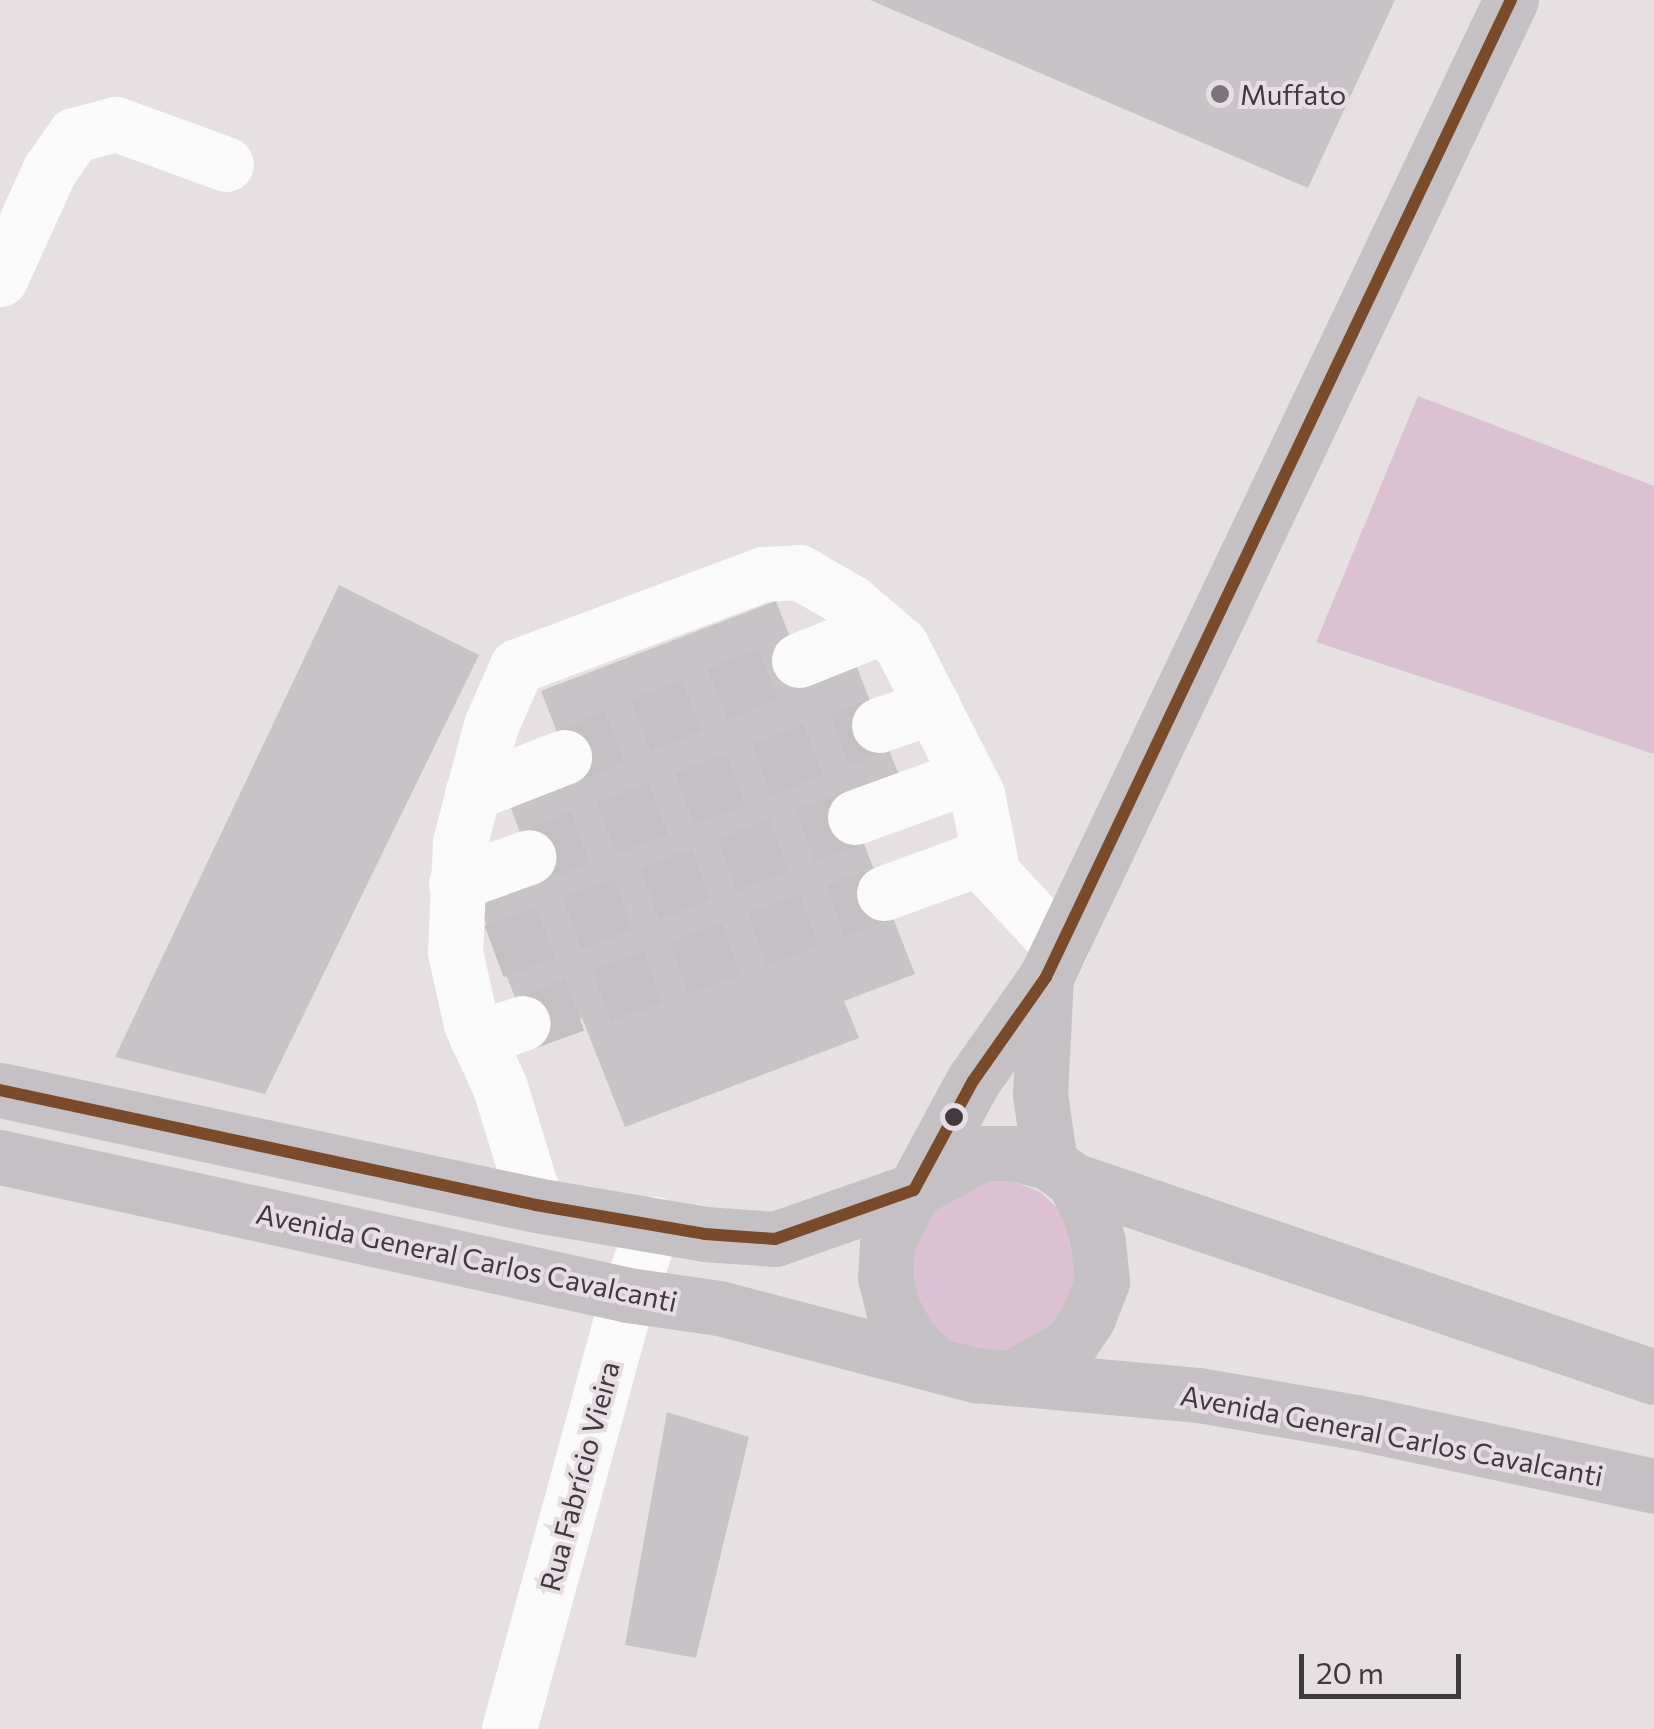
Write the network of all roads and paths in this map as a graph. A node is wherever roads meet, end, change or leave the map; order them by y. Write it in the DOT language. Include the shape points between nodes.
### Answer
graph roads {
  1 [pos="1511,0"];
  2 [pos="226,164"];
  3 [pos="0,279"];
  4 [pos="881,628"];
  5 [pos="799,660"];
  6 [pos="933,706"];
  7 [pos="880,726"];
  8 [pos="564,756"];
  9 [pos="968,776"];
  10 [pos="472,792"];
  11 [pos="855,817"];
  12 [pos="988,856"];
  13 [pos="529,857"];
  14 [pos="456,884"];
  15 [pos="884,893"];
  16 [pos="1053,962"];
  17 [pos="0,1090"];
  18 [pos="0,1157"];
  19 [pos="1061,1172"];
  20 [pos="914,1190"];
  21 [pos="536,1205"];
  22 [pos="654,1224"];
  23 [pos="628,1296"];
  24 [pos="933,1364"];
  25 [pos="1011,1378"];
  26 [pos="1654,1378"];
  27 [pos="1654,1486"];
  28 [pos="509,1729"];
  1 -- 16 [label="main road"];
  2 -- 3 [label="street" via="116,124 74,135 49,171"];
  4 -- 5 [label="street"];
  4 -- 6 [label="street" via="901,644"];
  4 -- 10 [label="street" via="800,572 762,574 517,666"];
  6 -- 7 [label="street"];
  6 -- 9 [label="street"];
  8 -- 10 [label="street"];
  9 -- 11 [label="street"];
  9 -- 12 [label="street" via="978,794"];
  10 -- 14 [label="street"];
  12 -- 15 [label="street"];
  12 -- 16 [label="street"];
  13 -- 14 [label="street"];
  14 -- 21 [label="street" via="500,1030 500,1087"];
  16 -- 19 [label="main road" via="1040,1094"];
  16 -- 20 [label="main road" via="973,1082"];
  17 -- 21 [label="main road"];
  18 -- 23 [label="main road, Avenida General Carlos Cavalcanti"];
  19 -- 20 [label="main road" via="1016,1153 982,1152"];
  19 -- 25 [label="main road" via="1098,1242 1102,1282 1069,1346"];
  19 -- 26 [label="main road"];
  20 -- 22 [label="main road" via="775,1239"];
  20 -- 24 [label="main road" via="887,1243 885,1277 901,1324"];
  21 -- 22 [label="main road"];
  22 -- 23 [label="street, Rua Fabrício Vieira"];
  23 -- 24 [label="main road, Avenida General Carlos Cavalcanti" via="719,1308"];
  23 -- 28 [label="street, Rua Fabrício Vieira"];
  24 -- 25 [label="main road, Avenida General Carlos Cavalcanti"];
  25 -- 27 [label="main road, Avenida General Carlos Cavalcanti" via="1199,1395"];
}
